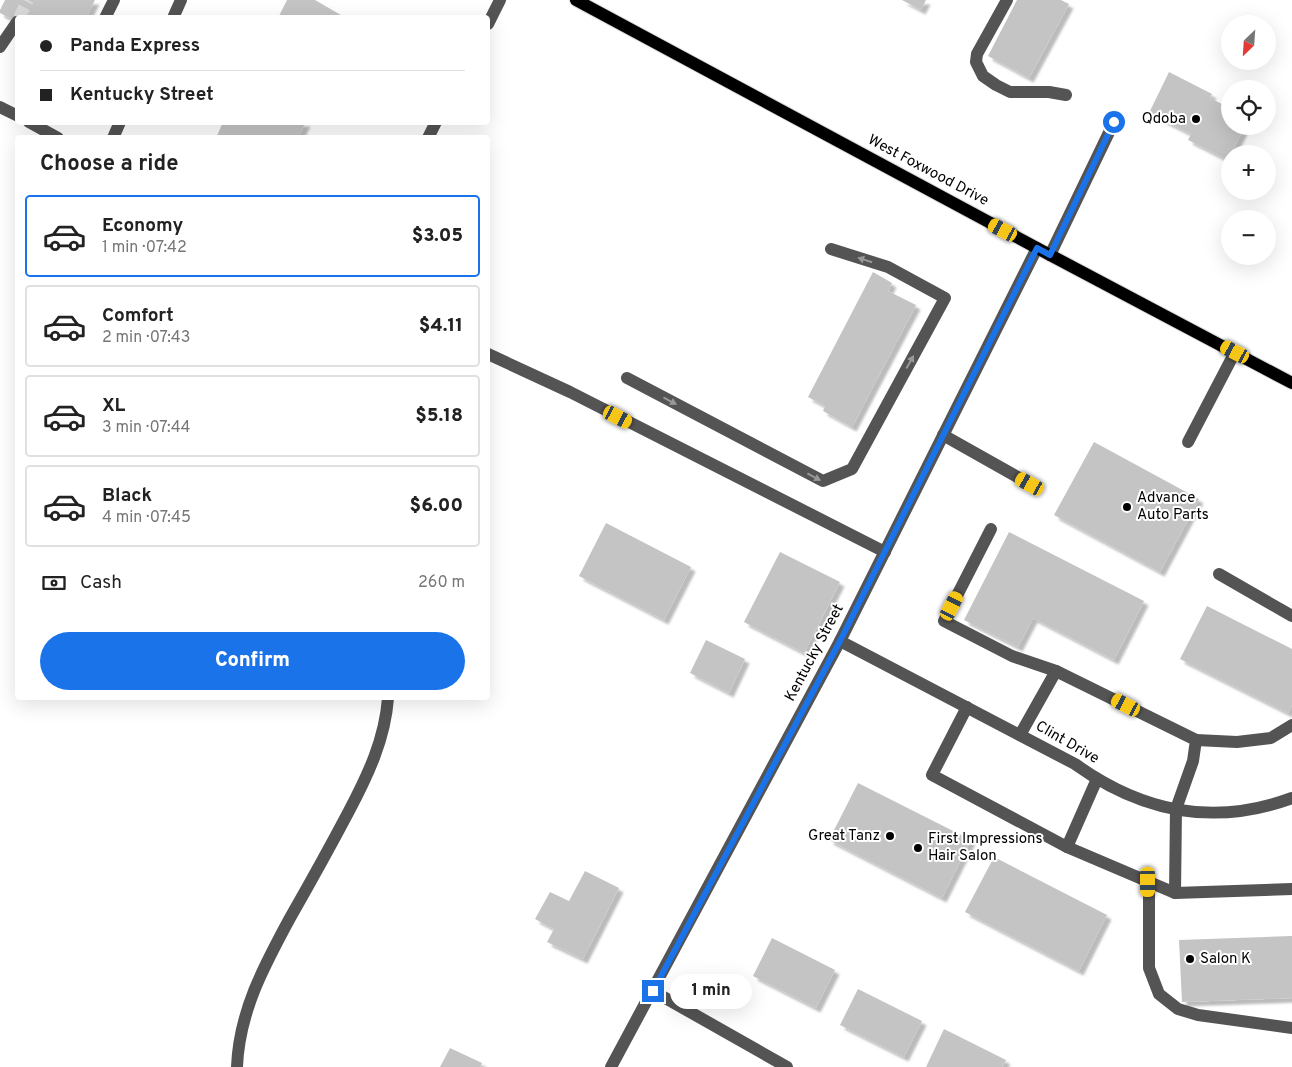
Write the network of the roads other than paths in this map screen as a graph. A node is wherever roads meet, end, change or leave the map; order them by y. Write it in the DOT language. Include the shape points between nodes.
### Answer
graph roads {
  1 [pos="114,0"];
  2 [pos="181,0"];
  3 [pos="500,0"];
  4 [pos="576,0"];
  5 [pos="1007,0"];
  6 [pos="106,15"];
  7 [pos="174,15"];
  8 [pos="490,20"];
  9 [pos="15,25"];
  10 [pos="0,47"];
  11 [pos="1066,96"];
  12 [pos="0,107"];
  13 [pos="15,114"];
  14 [pos="1114,122"];
  15 [pos="37,125"];
  16 [pos="52,131"];
  17 [pos="1037,248"];
  18 [pos="831,249"];
  19 [pos="1050,255"];
  20 [pos="1235,352"];
  21 [pos="490,355"];
  22 [pos="627,378"];
  23 [pos="1292,383"];
  24 [pos="943,435"];
  25 [pos="1188,442"];
  26 [pos="1030,484"];
  27 [pos="991,529"];
  28 [pos="885,552"];
  29 [pos="1219,574"];
  30 [pos="1290,615"];
  31 [pos="840,641"];
  32 [pos="1056,670"];
  33 [pos="388,700"];
  34 [pos="967,707"];
  35 [pos="1292,725"];
  36 [pos="1020,735"];
  37 [pos="1196,740"];
  38 [pos="1097,779"];
  39 [pos="1292,798"];
  40 [pos="1176,809"];
  41 [pos="1067,847"];
  42 [pos="1148,882"];
  43 [pos="1292,889"];
  44 [pos="1175,893"];
  45 [pos="653,991"];
  46 [pos="1292,1028"];
  47 [pos="237,1067"];
  48 [pos="611,1067"];
  49 [pos="787,1067"];
  1 -- 6 [label="street"];
  2 -- 7 [label="street"];
  3 -- 8 [label="street"];
  4 -- 17 [label="main road, West Foxwood Drive"];
  5 -- 11 [label="street" via="977,54 976,62 983,76 1010,92 1049,92"];
  9 -- 10 [label="street"];
  12 -- 13 [label="street"];
  14 -- 19 [label="street"];
  15 -- 16 [label="street"];
  17 -- 19 [label="main road, West Foxwood Drive"];
  17 -- 24 [label="street, Kentucky Street"];
  22 -- 18 [label="street, one-way" via="823,481 852,469 945,298 888,267"];
  19 -- 20 [label="main road, West Foxwood Drive"];
  20 -- 23 [label="main road, West Foxwood Drive"];
  20 -- 25 [label="street"];
  21 -- 28 [label="street" via="586,400"];
  24 -- 26 [label="street"];
  24 -- 28 [label="street, Kentucky Street"];
  27 -- 32 [label="street" via="944,621 1012,656"];
  28 -- 31 [label="street, Kentucky Street"];
  29 -- 30 [label="street"];
  31 -- 34 [label="street, Clint Drive"];
  31 -- 45 [label="street, Kentucky Street"];
  32 -- 36 [label="street"];
  32 -- 37 [label="street"];
  33 -- 47 [label="street" via="381,738 368,775 251,996 241,1027"];
  34 -- 36 [label="street, Clint Drive"];
  34 -- 41 [label="street" via="932,775"];
  35 -- 37 [label="street" via="1271,738 1237,742"];
  36 -- 38 [label="street, Clint Drive"];
  37 -- 40 [label="street" via="1193,761"];
  38 -- 40 [label="street, Clint Drive" via="1124,794 1159,807"];
  38 -- 41 [label="street"];
  39 -- 40 [label="street, Clint Drive" via="1235,812 1197,813"];
  40 -- 44 [label="street"];
  41 -- 42 [label="street"];
  42 -- 44 [label="street"];
  42 -- 46 [label="street" via="1149,968 1159,994 1178,1009 1198,1015"];
  43 -- 44 [label="street"];
  45 -- 48 [label="street, Kentucky Street"];
  45 -- 49 [label="street"];
}
